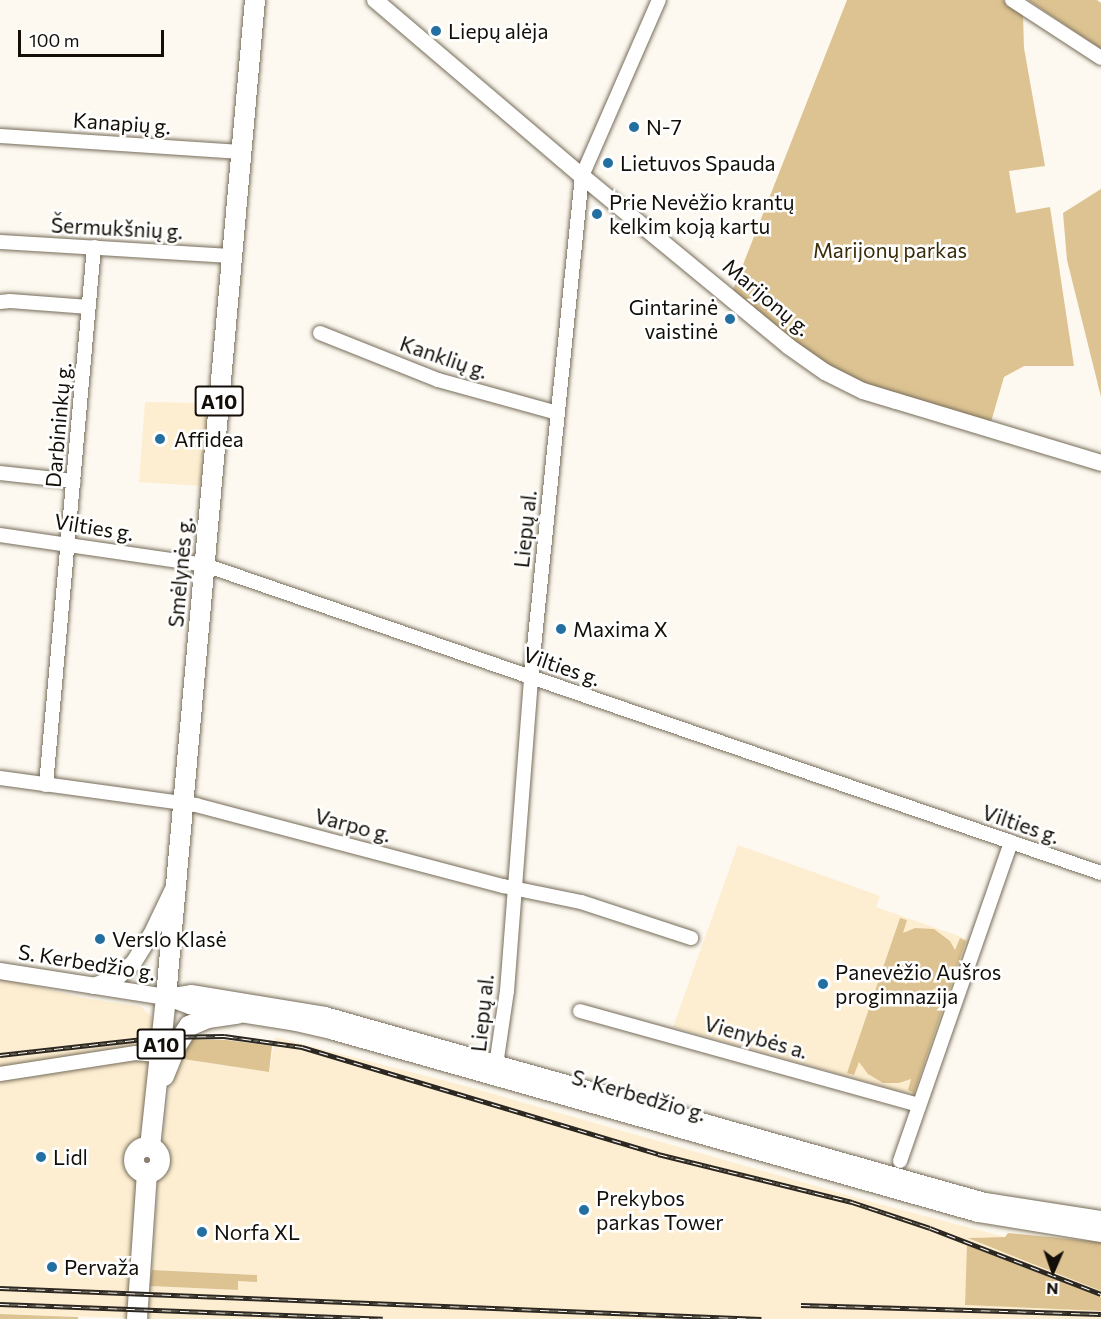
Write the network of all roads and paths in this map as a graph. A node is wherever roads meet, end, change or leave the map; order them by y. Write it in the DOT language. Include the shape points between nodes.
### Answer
graph roads {
  1 [pos="255,0"];
  2 [pos="375,0"];
  3 [pos="659,0"];
  4 [pos="1012,0"];
  5 [pos="1101,58"];
  6 [pos="0,136"];
  7 [pos="241,152"];
  8 [pos="582,176"];
  9 [pos="0,242"];
  10 [pos="94,248"];
  11 [pos="232,256"];
  12 [pos="0,302"];
  13 [pos="89,307"];
  14 [pos="320,333"];
  15 [pos="558,413"];
  16 [pos="1101,463"];
  17 [pos="0,473"];
  18 [pos="74,481"];
  19 [pos="0,535"];
  20 [pos="69,544"];
  21 [pos="205,565"];
  22 [pos="531,677"];
  23 [pos="0,778"];
  24 [pos="46,785"];
  25 [pos="184,802"];
  26 [pos="1011,842"];
  27 [pos="1101,873"];
  28 [pos="176,884"];
  29 [pos="514,889"];
  30 [pos="691,938"];
  31 [pos="0,971"];
  32 [pos="93,986"];
  33 [pos="166,997"];
  34 [pos="580,1011"];
  35 [pos="237,1014"];
  36 [pos="160,1055"];
  37 [pos="496,1071"];
  38 [pos="0,1074"];
  39 [pos="156,1092"];
  40 [pos="919,1105"];
  41 [pos="900,1161"];
  42 [pos="1101,1219"];
  43 [pos="1101,1234"];
  44 [pos="136,1319"];
  1 -- 7 [label="highway, Smėlynės g. / A10"];
  2 -- 8 [label="main road, Marijonų g."];
  3 -- 8 [label="street, Liepų al."];
  4 -- 5 [label="street"];
  6 -- 7 [label="street, Kanapių g."];
  7 -- 11 [label="highway, Smėlynės g. / A10"];
  8 -- 15 [label="street, Liepų al."];
  8 -- 16 [label="main road, Marijonų g." via="788,346 844,382"];
  9 -- 10 [label="street, Šermukšnių g."];
  10 -- 11 [label="street, Šermukšnių g."];
  10 -- 13 [label="street, Darbininkų g."];
  11 -- 21 [label="highway, Smėlynės g. / A10"];
  12 -- 13 [label="street"];
  13 -- 18 [label="street, Darbininkų g."];
  14 -- 15 [label="street, Kanklių g." via="438,380"];
  15 -- 22 [label="street, Liepų al."];
  17 -- 18 [label="street"];
  18 -- 20 [label="street, Darbininkų g."];
  19 -- 20 [label="street, Vilties g."];
  20 -- 21 [label="street, Vilties g."];
  20 -- 24 [label="street, Darbininkų g."];
  21 -- 22 [label="street, Vilties g."];
  21 -- 25 [label="highway, Smėlynės g. / A10"];
  22 -- 26 [label="street, Vilties g."];
  22 -- 29 [label="street, Liepų al."];
  23 -- 24 [label="street, Varpo g."];
  24 -- 25 [label="street, Varpo g."];
  25 -- 28 [label="highway, Smėlynės g. / A10"];
  25 -- 29 [label="street, Varpo g."];
  26 -- 27 [label="street, Vilties g."];
  26 -- 40 [label="street"];
  28 -- 32 [label="main road" via="135,959 120,975"];
  28 -- 33 [label="highway, Smėlynės g. / A10"];
  29 -- 30 [label="street, Varpo g." via="581,902"];
  29 -- 37 [label="street, Liepų al." via="507,991"];
  31 -- 32 [label="main road, S. Kerbedžio g."];
  32 -- 33 [label="main road, S. Kerbedžio g."];
  33 -- 35 [label="main road, S. Kerbedžio g." via="190,1006"];
  33 -- 36 [label="highway, Smėlynės g. / A10"];
  33 -- 37 [label="main road, S. Kerbedžio g." via="191,993 284,1006 346,1021"];
  34 -- 40 [label="street, Vienybės a."];
  35 -- 37 [label="main road, S. Kerbedžio g." via="334,1032"];
  35 -- 39 [label="highway" via="208,1018 189,1026"];
  36 -- 38 [label="street" via="135,1053"];
  36 -- 39 [label="highway, Smėlynės g. / A10"];
  37 -- 42 [label="main road, S. Kerbedžio g." via="985,1201"];
  37 -- 43 [label="main road, S. Kerbedžio g." via="978,1214"];
  39 -- 44 [label="highway, Smėlynės g. / A10" via="150,1147 139,1150 134,1161 140,1171 147,1173"];
  40 -- 41 [label="street"];
}
